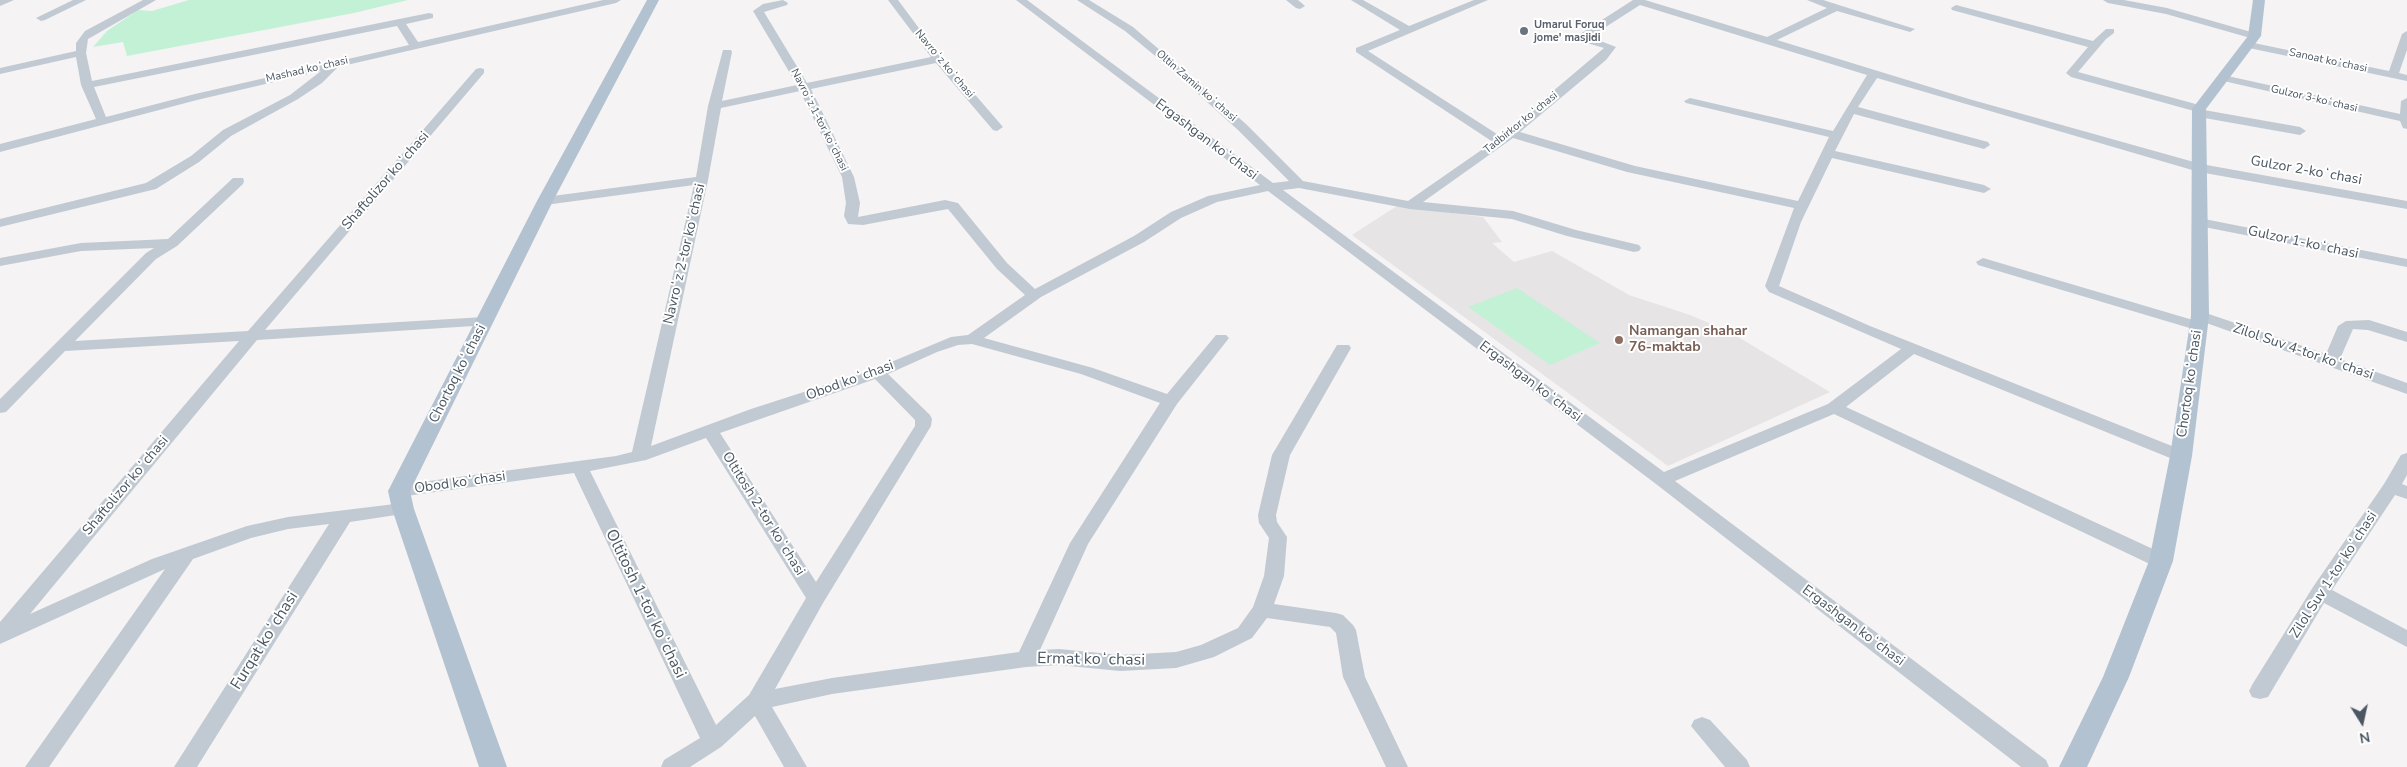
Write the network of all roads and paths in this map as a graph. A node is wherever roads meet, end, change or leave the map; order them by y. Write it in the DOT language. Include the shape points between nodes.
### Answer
graph roads {
  1 [pos="8,0"];
  2 [pos="81,0"];
  3 [pos="151,0"];
  4 [pos="616,0"];
  5 [pos="653,0"];
  6 [pos="893,0"];
  7 [pos="1021,0"];
  8 [pos="1082,0"];
  9 [pos="1291,0"];
  10 [pos="1356,0"];
  11 [pos="1483,0"];
  12 [pos="1639,0"];
  13 [pos="1812,0"];
  14 [pos="2259,0"];
  15 [pos="2113,1"];
  16 [pos="0,3"];
  17 [pos="783,3"];
  18 [pos="1300,6"];
  19 [pos="1837,7"];
  20 [pos="1956,8"];
  21 [pos="429,16"];
  22 [pos="41,18"];
  23 [pos="400,22"];
  24 [pos="1910,29"];
  25 [pos="1408,30"];
  26 [pos="2110,31"];
  27 [pos="2407,34"];
  28 [pos="1770,40"];
  29 [pos="2252,40"];
  30 [pos="2095,45"];
  31 [pos="415,46"];
  32 [pos="727,52"];
  33 [pos="81,53"];
  34 [pos="940,59"];
  35 [pos="335,64"];
  36 [pos="0,71"];
  37 [pos="480,71"];
  38 [pos="1874,73"];
  39 [pos="2393,75"];
  40 [pos="2223,78"];
  41 [pos="2407,78"];
  42 [pos="87,85"];
  43 [pos="804,88"];
  44 [pos="1690,101"];
  45 [pos="2407,101"];
  46 [pos="714,106"];
  47 [pos="1851,109"];
  48 [pos="2199,111"];
  49 [pos="102,120"];
  50 [pos="2406,122"];
  51 [pos="996,127"];
  52 [pos="2300,131"];
  53 [pos="1836,135"];
  54 [pos="1506,138"];
  55 [pos="1984,145"];
  56 [pos="0,148"];
  57 [pos="1827,153"];
  58 [pos="2199,168"];
  59 [pos="702,180"];
  60 [pos="238,181"];
  61 [pos="1299,184"];
  62 [pos="1269,187"];
  63 [pos="1984,189"];
  64 [pos="545,201"];
  65 [pos="1410,205"];
  66 [pos="2407,205"];
  67 [pos="1801,206"];
  68 [pos="2199,222"];
  69 [pos="0,223"];
  70 [pos="172,243"];
  71 [pos="1634,248"];
  72 [pos="0,262"];
  73 [pos="1983,262"];
  74 [pos="2407,263"];
  75 [pos="1036,294"];
  76 [pos="2199,321"];
  77 [pos="484,322"];
  78 [pos="252,336"];
  79 [pos="2407,337"];
  80 [pos="1221,338"];
  81 [pos="972,339"];
  82 [pos="61,346"];
  83 [pos="1343,348"];
  84 [pos="1912,348"];
  85 [pos="2331,361"];
  86 [pos="878,373"];
  87 [pos="2407,389"];
  88 [pos="1170,401"];
  89 [pos="0,408"];
  90 [pos="1834,408"];
  91 [pos="710,431"];
  92 [pos="640,456"];
  93 [pos="2180,456"];
  94 [pos="2407,459"];
  95 [pos="579,466"];
  96 [pos="1662,480"];
  97 [pos="2400,490"];
  98 [pos="401,500"];
  99 [pos="344,516"];
  100 [pos="187,553"];
  101 [pos="2161,561"];
  102 [pos="2320,592"];
  103 [pos="816,598"];
  104 [pos="1262,610"];
  105 [pos="0,636"];
  106 [pos="2407,639"];
  107 [pos="1026,659"];
  108 [pos="2260,690"];
  109 [pos="757,701"];
  110 [pos="1702,726"];
  111 [pos="713,740"];
  112 [pos="36,767"];
  113 [pos="185,767"];
  114 [pos="493,767"];
  115 [pos="672,767"];
  116 [pos="796,767"];
  117 [pos="1397,767"];
  118 [pos="1739,767"];
  119 [pos="2038,767"];
  120 [pos="2073,767"];
  1 -- 16 [label="street"];
  2 -- 22 [label="street"];
  3 -- 33 [label="street" via="89,33 81,43"];
  4 -- 31 [label="street, Mashad koʻchasi"];
  5 -- 64 [label="main road, Chortoq koʻchasi"];
  6 -- 34 [label="street, Navroʻz koʻchasi"];
  7 -- 62 [label="street, Ergashgan koʻchasi"];
  8 -- 61 [label="street, Oltin Zamin koʻchasi" via="1129,29 1170,62"];
  9 -- 18 [label="street"];
  10 -- 25 [label="street"];
  11 -- 25 [label="street"];
  12 -- 28 [label="street, Gulzor 2-koʻchasi"];
  12 -- 54 [label="street, Tadbirkor koʻchasi" via="1583,35 1581,38 1588,41 1612,47"];
  13 -- 19 [label="street"];
  14 -- 29 [label="main road"];
  15 -- 29 [label="street, Sanoat koʻchasi" via="2166,11"];
  17 -- 43 [label="street, Navroʻz 1-tor koʻchasi" via="758,11"];
  19 -- 24 [label="street"];
  19 -- 28 [label="street"];
  20 -- 30 [label="street"];
  21 -- 23 [label="street"];
  23 -- 31 [label="street"];
  23 -- 42 [label="street"];
  25 -- 54 [label="street" via="1360,50"];
  26 -- 30 [label="street"];
  27 -- 39 [label="street"];
  28 -- 38 [label="street, Gulzor 2-koʻchasi"];
  29 -- 39 [label="street, Sanoat koʻchasi"];
  29 -- 40 [label="main road"];
  30 -- 48 [label="street" via="2072,73"];
  31 -- 35 [label="street, Mashad koʻchasi"];
  32 -- 46 [label="street, Navroʻz 2-tor koʻchasi"];
  33 -- 36 [label="street"];
  33 -- 42 [label="street"];
  34 -- 43 [label="street"];
  34 -- 51 [label="street, Navroʻz koʻchasi"];
  35 -- 49 [label="street, Mashad koʻchasi"];
  35 -- 69 [label="street" via="300,93 227,133 195,159 151,186"];
  37 -- 78 [label="street, Shaftolizor koʻchasi"];
  38 -- 47 [label="street"];
  38 -- 58 [label="street, Gulzor 2-koʻchasi"];
  39 -- 41 [label="street, Sanoat koʻchasi"];
  40 -- 48 [label="main road"];
  40 -- 50 [label="street, Gulzor 3-koʻchasi"];
  42 -- 49 [label="street"];
  43 -- 46 [label="street"];
  43 -- 75 [label="street, Navroʻz 1-tor koʻchasi" via="848,177 853,221 945,204 953,206 1002,266 1028,291"];
  44 -- 53 [label="street"];
  45 -- 50 [label="street, Gulzor 3-koʻchasi"];
  46 -- 59 [label="street, Navroʻz 2-tor koʻchasi"];
  47 -- 53 [label="street"];
  47 -- 55 [label="street"];
  48 -- 52 [label="street"];
  48 -- 58 [label="main road, Chortoq koʻchasi"];
  49 -- 56 [label="street, Mashad koʻchasi"];
  53 -- 57 [label="street"];
  54 -- 65 [label="street, Tadbirkor koʻchasi"];
  54 -- 67 [label="street"];
  57 -- 63 [label="street"];
  57 -- 67 [label="street"];
  58 -- 66 [label="street, Gulzor 2-koʻchasi"];
  58 -- 68 [label="main road, Chortoq koʻchasi"];
  59 -- 64 [label="street"];
  59 -- 92 [label="street, Navroʻz 2-tor koʻchasi"];
  60 -- 70 [label="street"];
  61 -- 62 [label="street"];
  61 -- 65 [label="street"];
  62 -- 75 [label="street, Obod koʻchasi" via="1213,199 1176,215 1139,239"];
  62 -- 96 [label="street, Ergashgan koʻchasi"];
  64 -- 77 [label="main road, Chortoq koʻchasi"];
  65 -- 71 [label="street" via="1514,215"];
  67 -- 84 [label="street" via="1772,286 1774,289"];
  68 -- 74 [label="street, Gulzor 1-koʻchasi"];
  68 -- 76 [label="main road, Chortoq koʻchasi"];
  70 -- 72 [label="street" via="81,247"];
  70 -- 82 [label="street" via="151,256"];
  73 -- 76 [label="street, Zilol Suv 4-tor koʻchasi"];
  75 -- 81 [label="street, Obod koʻchasi"];
  76 -- 85 [label="street, Zilol Suv 4-tor koʻchasi"];
  76 -- 93 [label="main road, Chortoq koʻchasi"];
  77 -- 78 [label="street"];
  77 -- 98 [label="main road, Chortoq koʻchasi"];
  78 -- 82 [label="street"];
  78 -- 105 [label="street, Shaftolizor koʻchasi"];
  79 -- 85 [label="street" via="2369,325 2351,324 2346,326"];
  80 -- 88 [label="street"];
  81 -- 86 [label="street, Obod koʻchasi" via="956,340 930,349"];
  81 -- 88 [label="street" via="1088,371"];
  82 -- 89 [label="street"];
  83 -- 104 [label="street, Ermat koʻchasi" via="1281,454 1267,515 1268,523 1278,537 1274,576"];
  84 -- 90 [label="street"];
  84 -- 93 [label="street"];
  85 -- 87 [label="street, Zilol Suv 4-tor koʻchasi"];
  86 -- 91 [label="street, Obod koʻchasi"];
  86 -- 103 [label="street" via="924,419 924,426"];
  88 -- 107 [label="street" via="1079,543"];
  90 -- 96 [label="street"];
  90 -- 101 [label="street"];
  91 -- 92 [label="street, Obod koʻchasi"];
  91 -- 103 [label="street, Oltitosh 2-tor koʻchasi"];
  92 -- 95 [label="street, Obod koʻchasi"];
  93 -- 101 [label="main road, Chortoq koʻchasi"];
  94 -- 97 [label="street, Zilol Suv 1-tor koʻchasi"];
  95 -- 98 [label="street, Obod koʻchasi"];
  95 -- 111 [label="street, Oltitosh 1-tor koʻchasi"];
  96 -- 119 [label="street, Ergashgan koʻchasi"];
  97 -- 102 [label="street, Zilol Suv 1-tor koʻchasi"];
  98 -- 99 [label="street, Obod koʻchasi"];
  98 -- 114 [label="main road"];
  99 -- 100 [label="street, Obod koʻchasi" via="247,532"];
  99 -- 113 [label="street, Furqat koʻchasi"];
  100 -- 105 [label="street, Obod koʻchasi"];
  100 -- 112 [label="street"];
  101 -- 120 [label="main road, Chortoq koʻchasi" via="2116,677"];
  102 -- 106 [label="street"];
  102 -- 108 [label="street, Zilol Suv 1-tor koʻchasi"];
  103 -- 109 [label="street"];
  104 -- 107 [label="street, Ermat koʻchasi" via="1244,633 1207,652 1176,660 1120,663 1059,657"];
  104 -- 117 [label="street" via="1336,620 1346,630 1354,677"];
  107 -- 109 [label="street, Ermat koʻchasi" via="832,686"];
  109 -- 111 [label="street"];
  109 -- 116 [label="street"];
  110 -- 118 [label="street"];
  111 -- 115 [label="street"];
}
